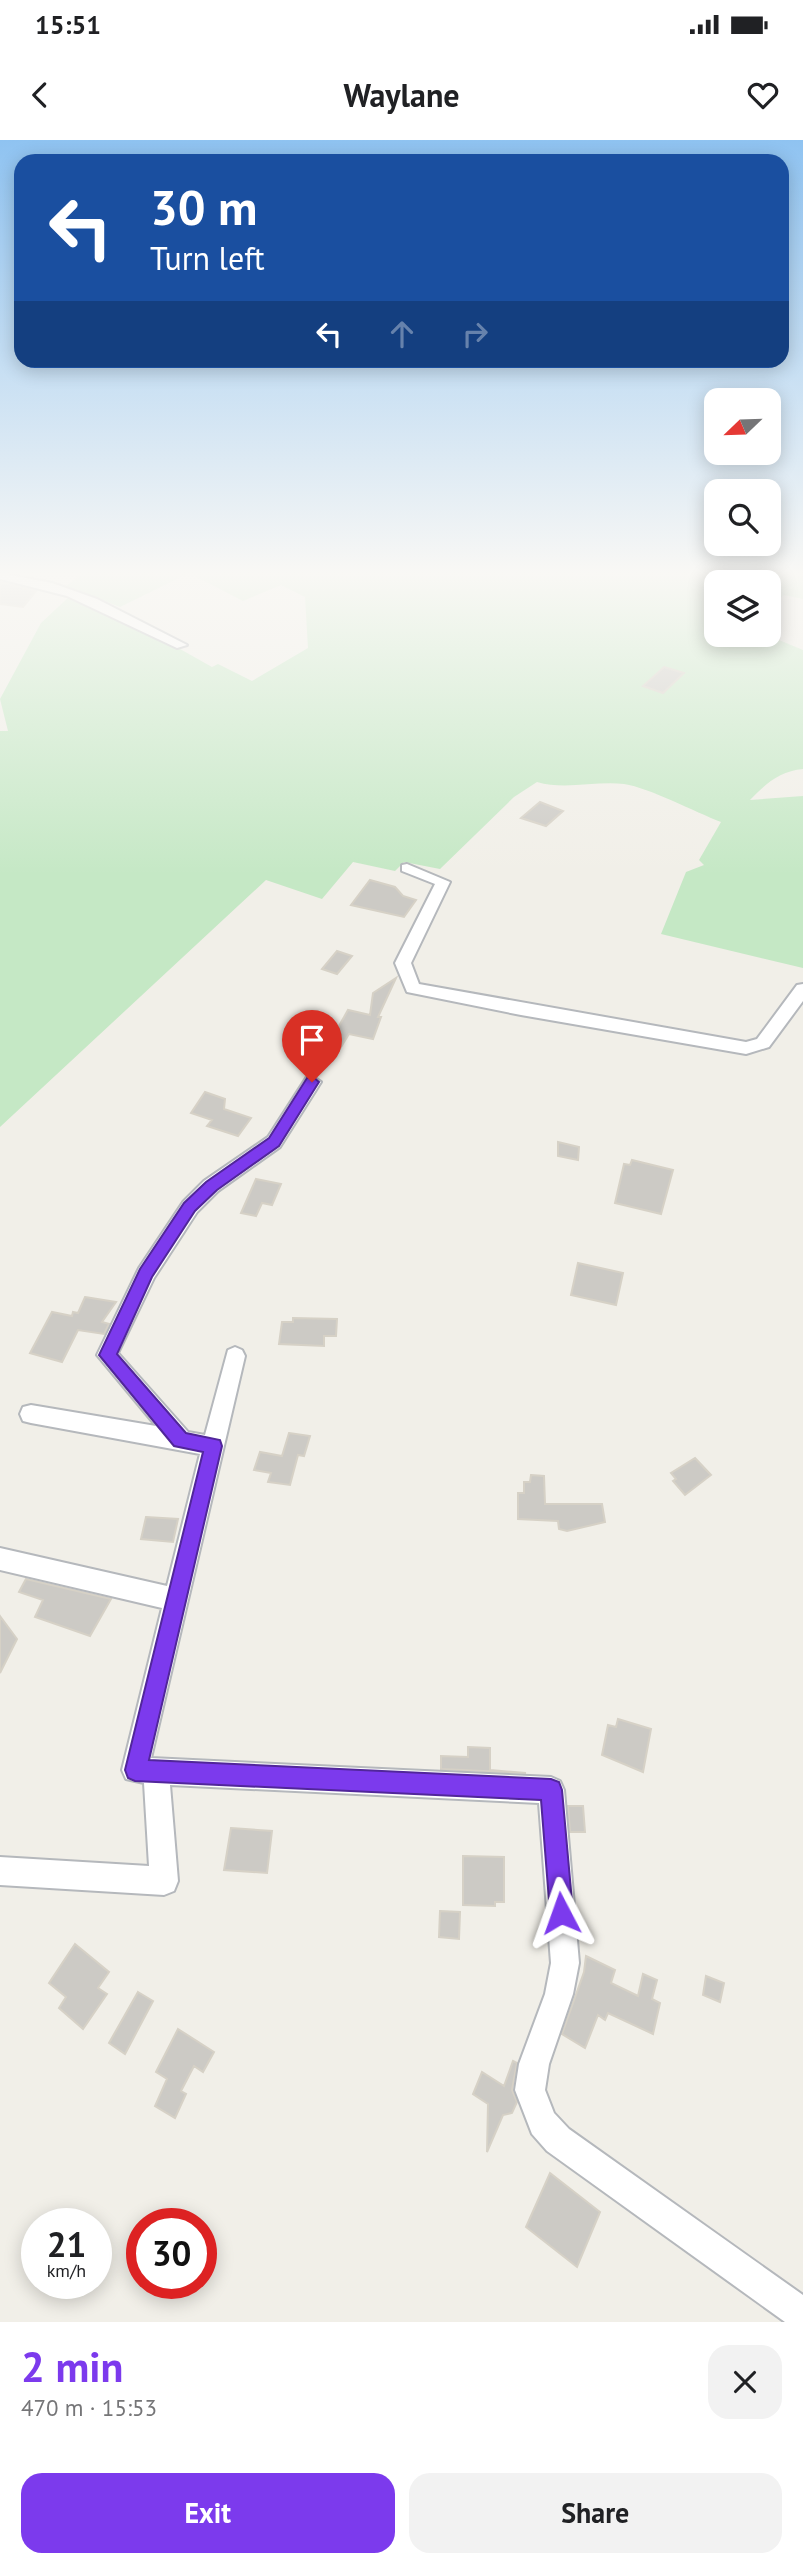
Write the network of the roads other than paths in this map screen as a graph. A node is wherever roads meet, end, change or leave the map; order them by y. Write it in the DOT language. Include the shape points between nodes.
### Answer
graph roads {
  1 [pos="407,868"];
  2 [pos="803,989"];
  3 [pos="312,1082"];
  4 [pos="235,1356"];
  5 [pos="31,1414"];
  6 [pos="181,1440"];
  7 [pos="213,1446"];
  8 [pos="0,1559"];
  9 [pos="176,1600"];
  10 [pos="156,1771"];
  11 [pos="0,1871"];
  12 [pos="803,2315"];
  1 -- 2 [label="street" via="443,882 403,963 413,988 746,1048 763,1043"];
  3 -- 6 [label="street" via="274,1142 211,1186 190,1207 146,1274 107,1355"];
  4 -- 7 [label="street"];
  5 -- 6 [label="street"];
  6 -- 7 [label="street"];
  7 -- 9 [label="street"];
  8 -- 9 [label="street"];
  9 -- 10 [label="street" via="135,1770"];
  10 -- 11 [label="street" via="164,1881"];
  10 -- 12 [label="street" via="551,1790 565,1963 530,2090 543,2123 558,2140"];
}
